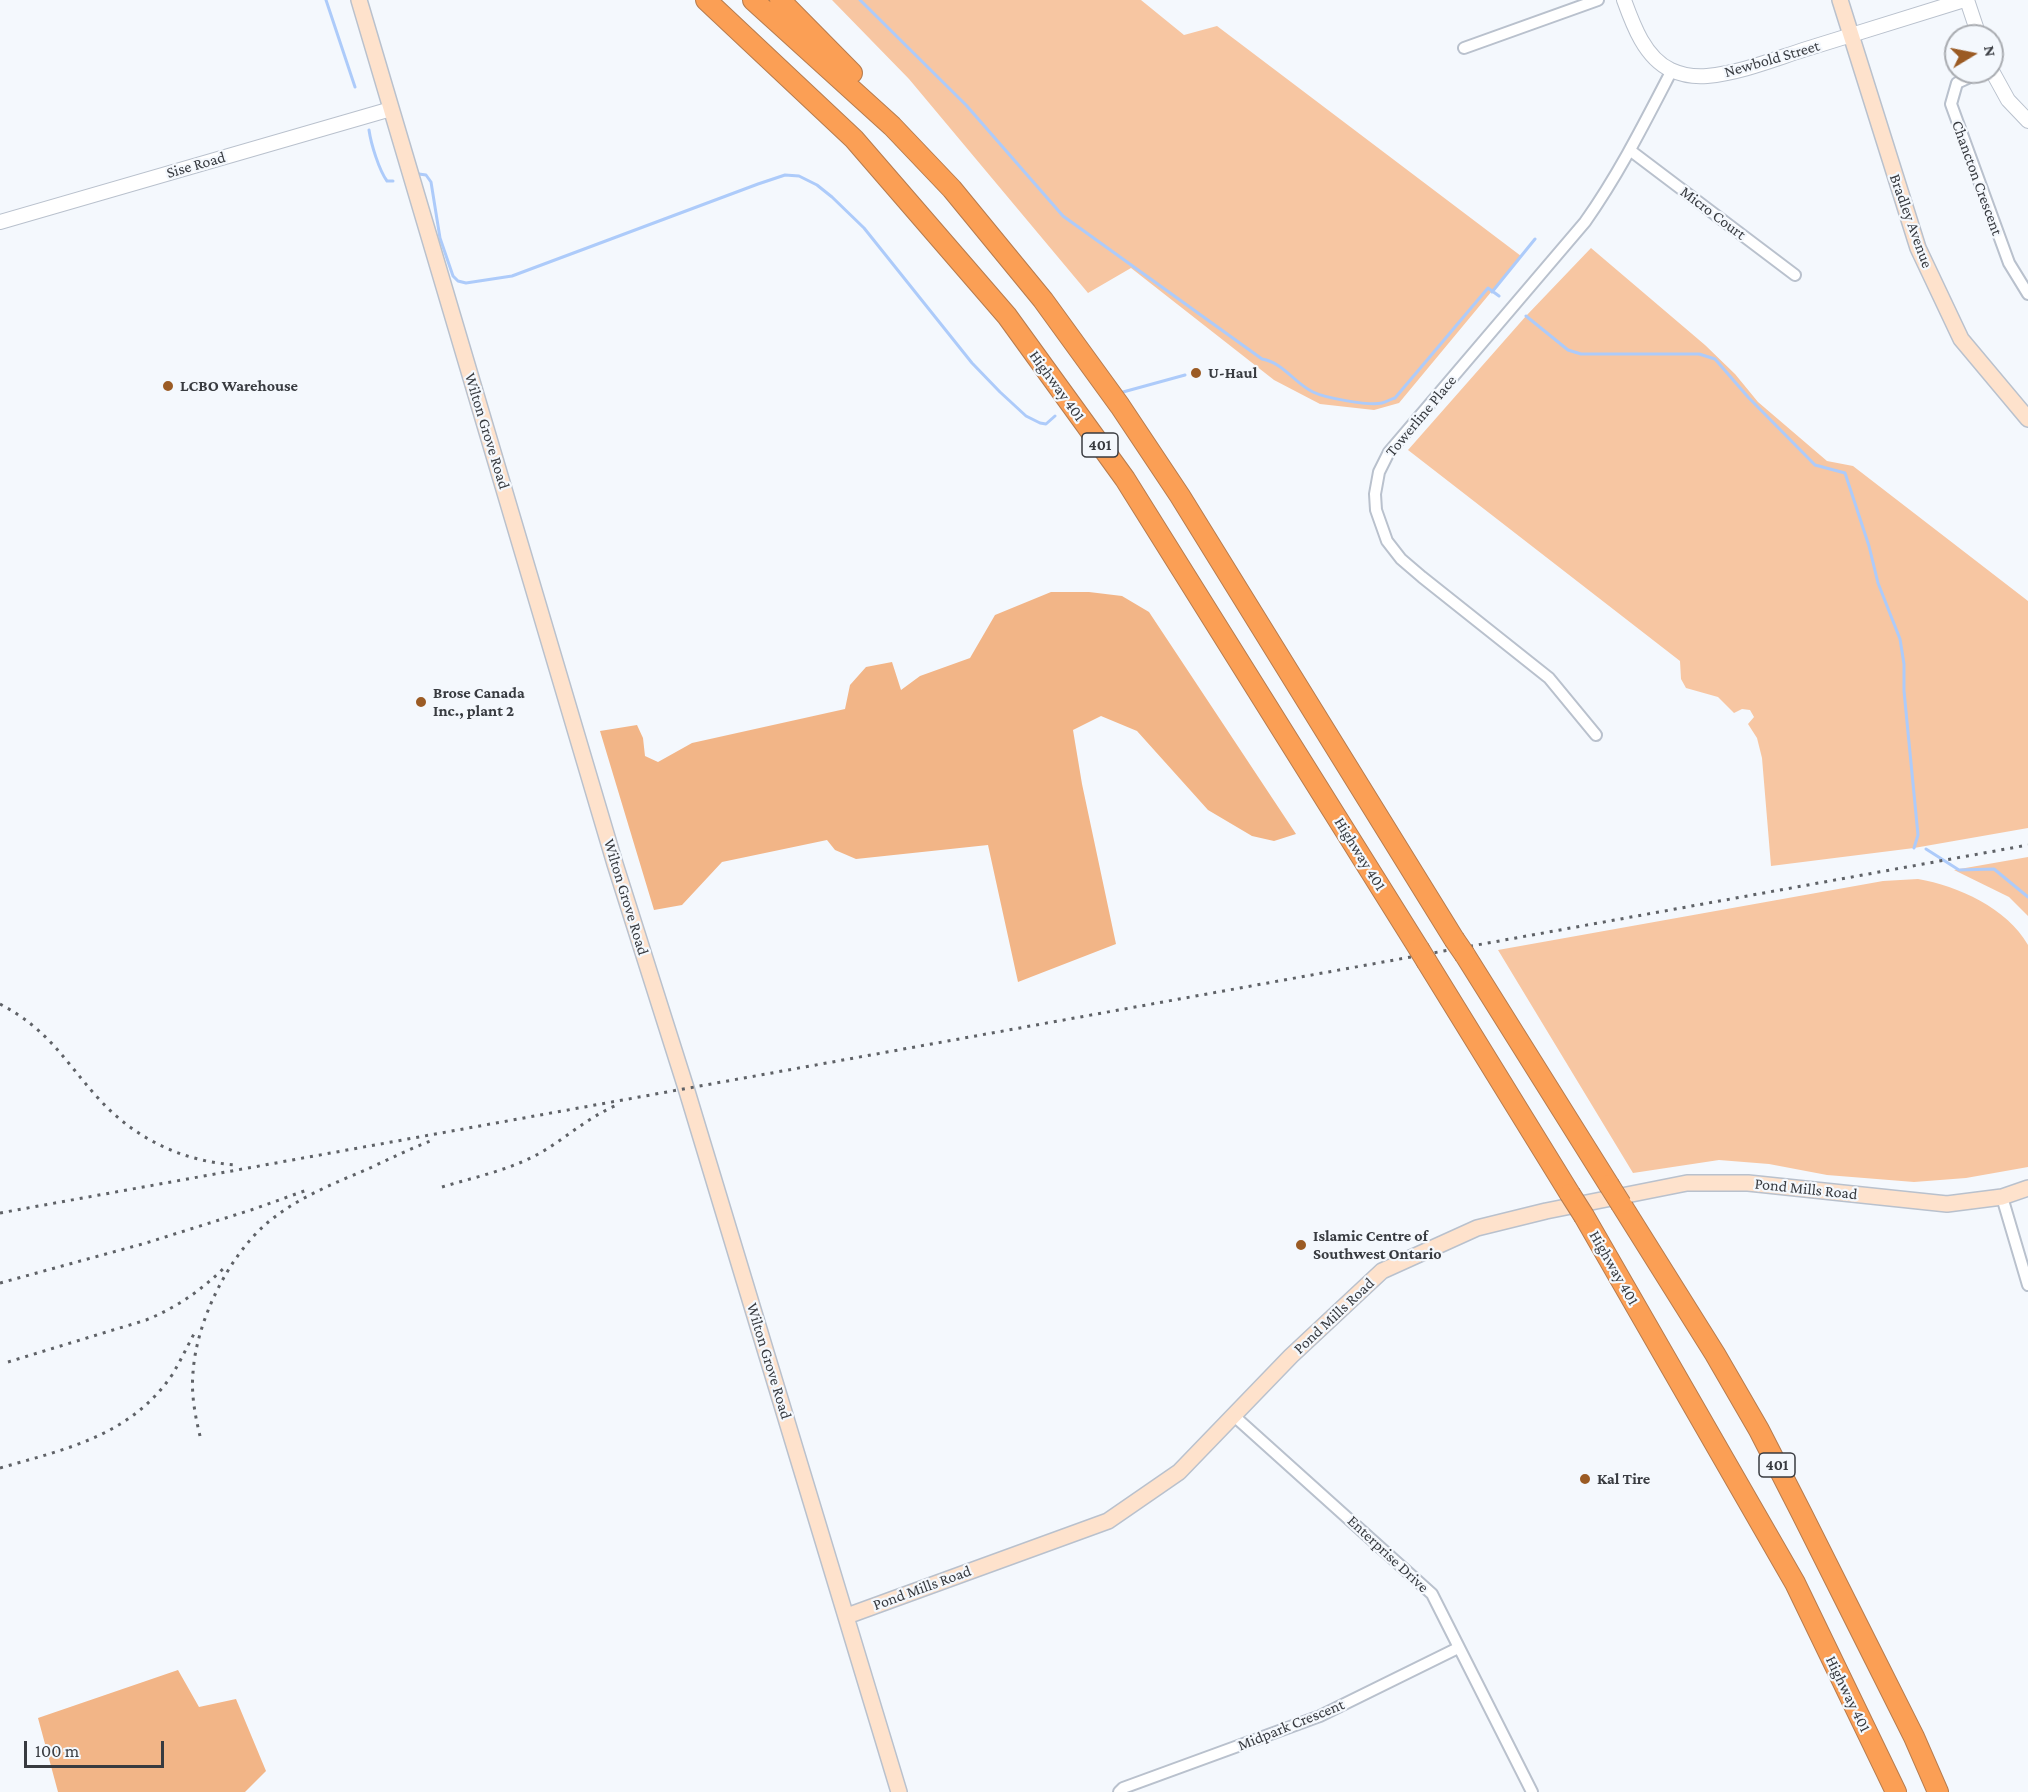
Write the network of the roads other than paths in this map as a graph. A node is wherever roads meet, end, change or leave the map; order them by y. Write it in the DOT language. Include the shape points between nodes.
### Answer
graph roads {
  1 [pos="359,0"];
  2 [pos="692,0"];
  3 [pos="753,0"];
  4 [pos="780,0"];
  5 [pos="1598,0"];
  6 [pos="1624,0"];
  7 [pos="1840,0"];
  8 [pos="1966,0"];
  9 [pos="710,4"];
  10 [pos="1975,24"];
  11 [pos="1851,35"];
  12 [pos="1464,48"];
  13 [pos="1672,70"];
  14 [pos="1956,84"];
  15 [pos="1999,84"];
  16 [pos="391,109"];
  17 [pos="2028,121"];
  18 [pos="892,126"];
  19 [pos="1631,151"];
  20 [pos="0,222"];
  21 [pos="1794,275"];
  22 [pos="2028,294"];
  23 [pos="2028,418"];
  24 [pos="1596,735"];
  25 [pos="2028,1188"];
  26 [pos="2002,1197"];
  27 [pos="2028,1285"];
  28 [pos="1233,1415"];
  29 [pos="847,1616"];
  30 [pos="1458,1648"];
  31 [pos="1914,1737"];
  32 [pos="899,1792"];
  33 [pos="1119,1792"];
  34 [pos="1532,1792"];
  35 [pos="1896,1792"];
  36 [pos="1938,1792"];
  37 [pos="1946,1792"];
  1 -- 16 [label="main road, Wilton Grove Road"];
  2 -- 9 [label="highway"];
  3 -- 18 [label="highway, 401"];
  4 -- 18 [label="highway" via="867,89"];
  5 -- 12 [label="street"];
  6 -- 13 [label="street, Newbold Street" via="1646,47 1656,60"];
  7 -- 11 [label="main road, Bradley Avenue"];
  8 -- 10 [label="street"];
  8 -- 11 [label="street, Newbold Street"];
  9 -- 35 [label="highway, Highway 401 / 401, bridge" via="854,138 1007,316 1125,479 1584,1216 1795,1583"];
  11 -- 13 [label="street, Newbold Street" via="1714,75 1687,75"];
  11 -- 23 [label="main road, Bradley Avenue" via="1918,248 1961,339"];
  13 -- 19 [label="street, Towerline Place"];
  14 -- 22 [label="street, Chancton Crescent" via="1951,104 2009,263"];
  15 -- 17 [label="street"];
  16 -- 20 [label="street, Sise Road"];
  16 -- 29 [label="main road, Wilton Grove Road" via="612,854"];
  18 -- 31 [label="highway, 401, bridge" via="952,189 1042,300 1180,496 1759,1430"];
  19 -- 21 [label="street, Micro Court"];
  19 -- 24 [label="street, Towerline Place" via="1586,222 1389,452 1379,472 1375,494 1382,532 1401,559 1549,678"];
  25 -- 26 [label="main road, Pond Mills Road"];
  26 -- 27 [label="street"];
  26 -- 28 [label="main road, Pond Mills Road" via="1947,1204 1748,1183 1687,1184 1477,1228 1382,1271"];
  28 -- 29 [label="main road, Pond Mills Road" via="1179,1472 1108,1521"];
  28 -- 30 [label="street, Enterprise Drive" via="1432,1594"];
  29 -- 32 [label="main road, Wilton Grove Road"];
  30 -- 33 [label="street, Midpark Crescent" via="1320,1716"];
  30 -- 34 [label="street, Enterprise Drive"];
  31 -- 36 [label="highway, 401"];
  31 -- 37 [label="highway"];
}
